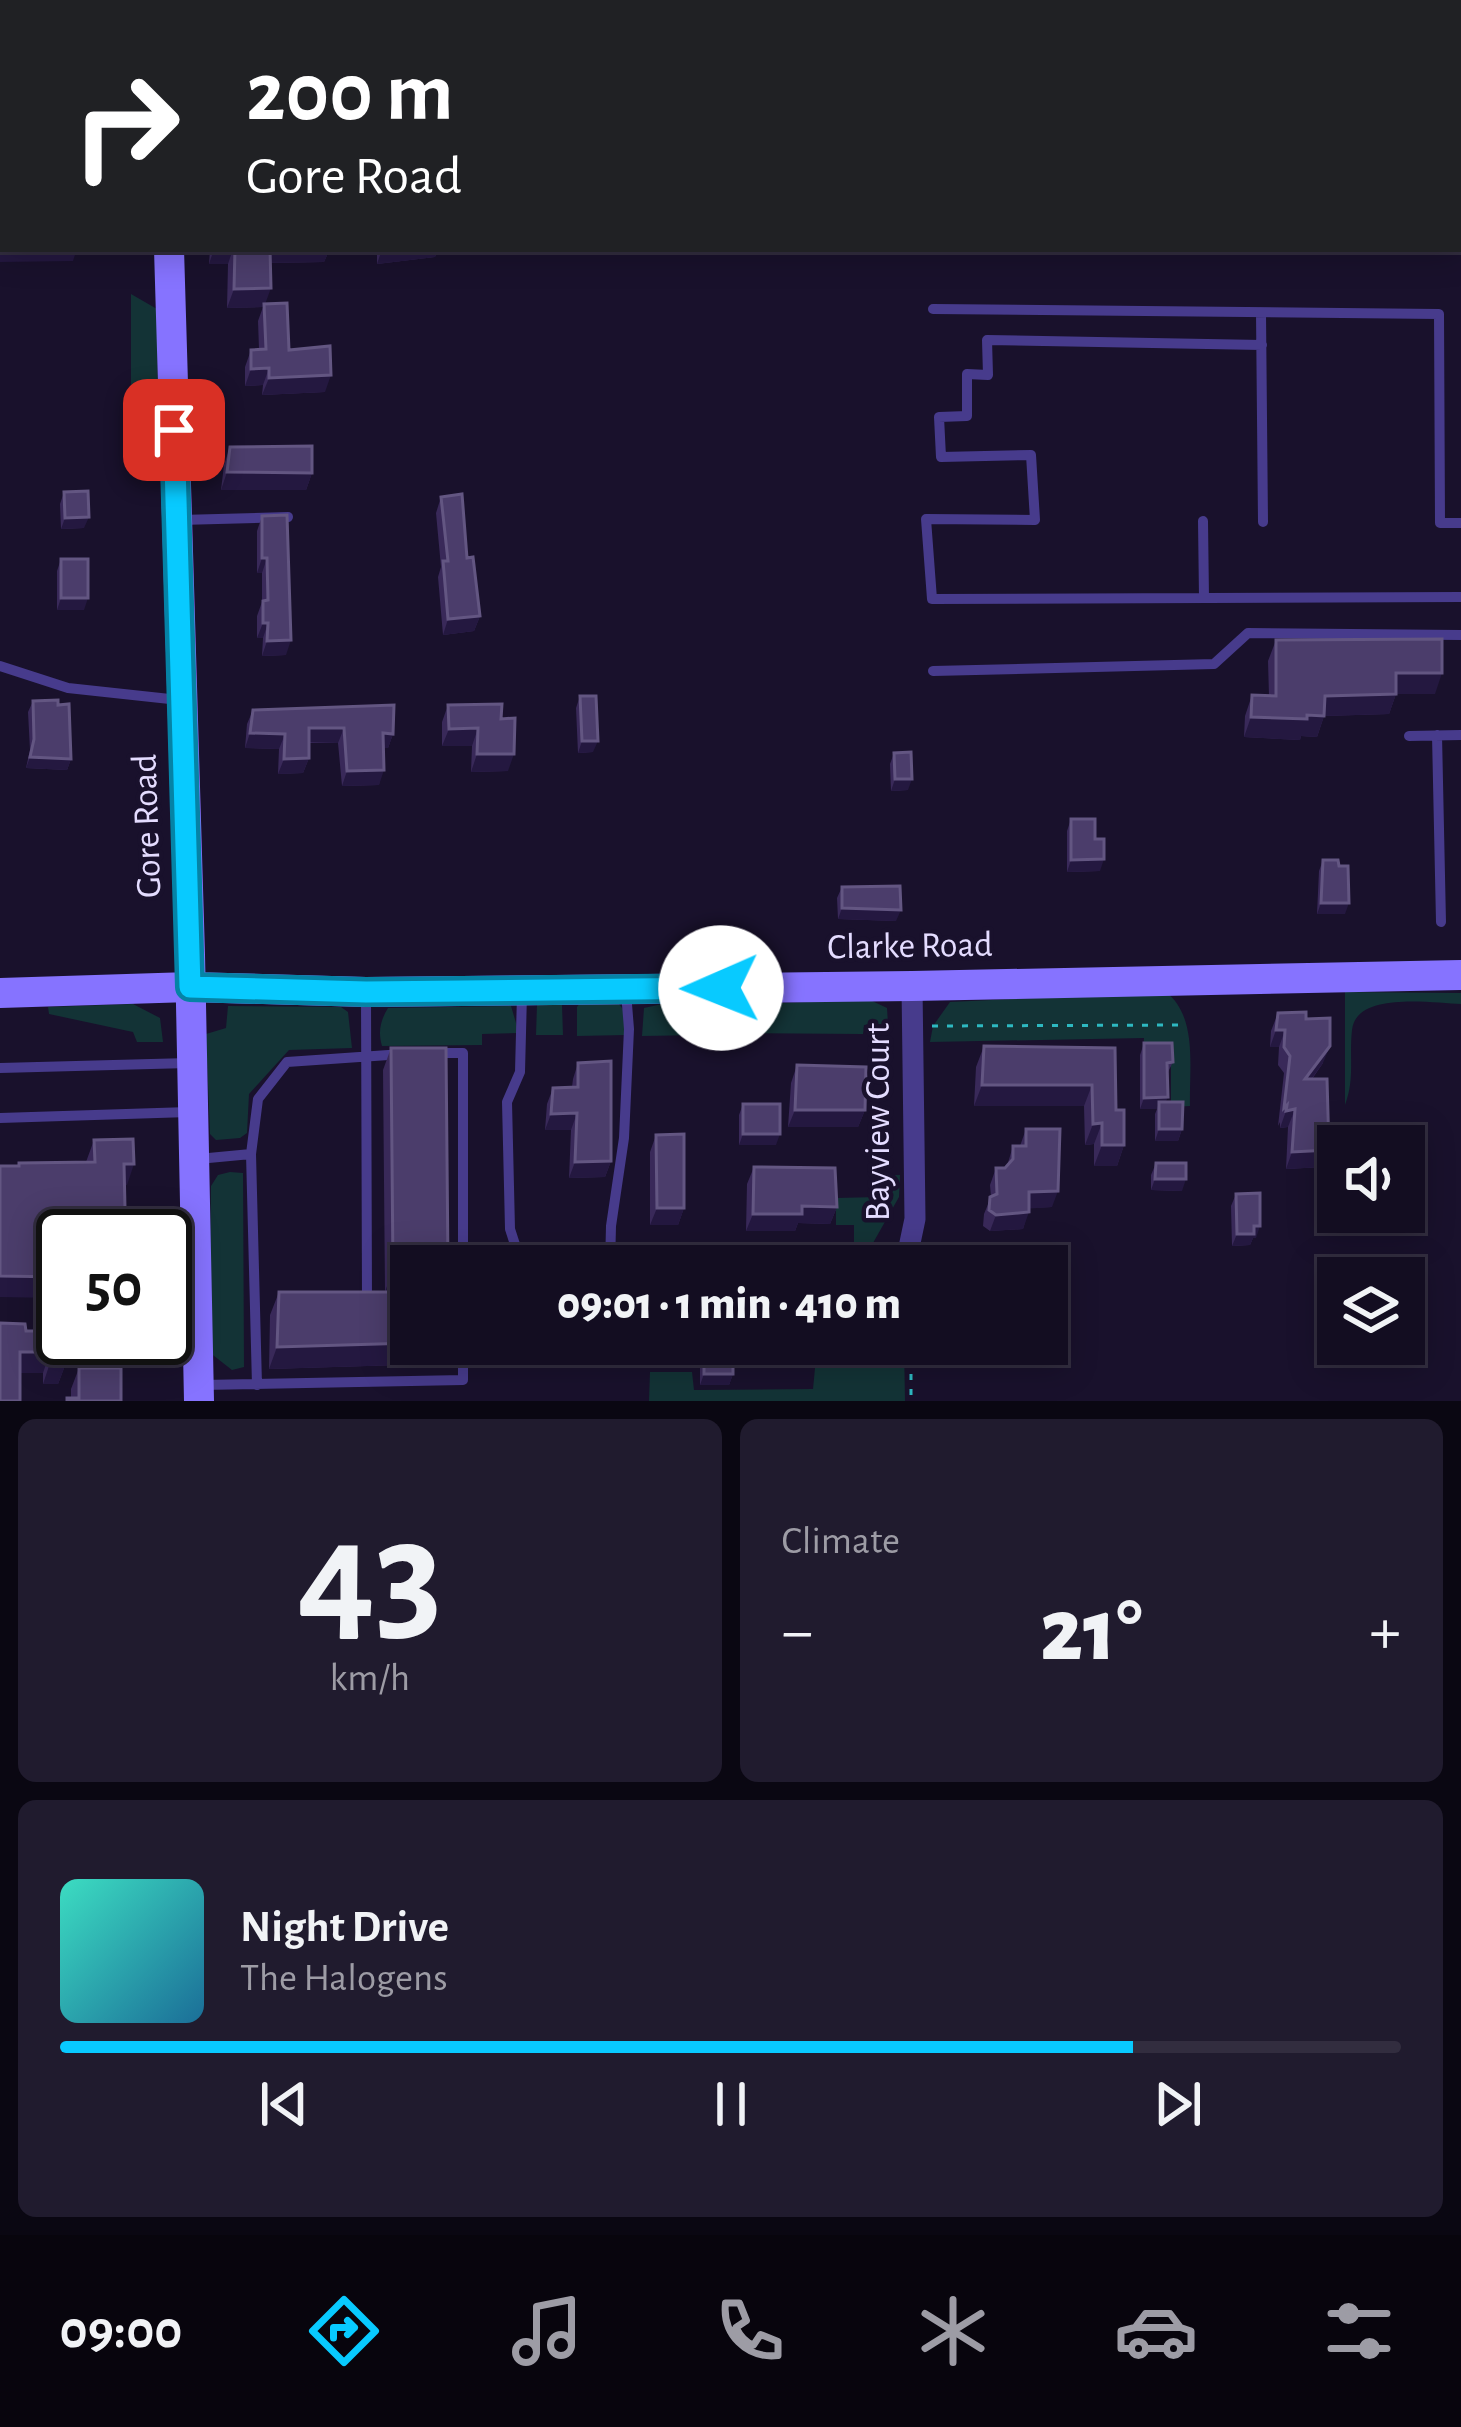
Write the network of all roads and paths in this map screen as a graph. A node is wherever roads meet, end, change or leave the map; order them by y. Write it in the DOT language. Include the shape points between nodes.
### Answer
graph roads {
  1 [pos="169,252"];
  2 [pos="933,309"];
  3 [pos="1261,313"];
  4 [pos="1262,345"];
  5 [pos="288,518"];
  6 [pos="177,520"];
  7 [pos="1203,521"];
  8 [pos="1263,522"];
  9 [pos="1461,523"];
  10 [pos="1461,597"];
  11 [pos="1204,598"];
  12 [pos="1461,635"];
  13 [pos="0,666"];
  14 [pos="933,671"];
  15 [pos="182,700"];
  16 [pos="1437,735"];
  17 [pos="1461,735"];
  18 [pos="1409,736"];
  19 [pos="1441,922"];
  20 [pos="1461,975"];
  21 [pos="912,986"];
  22 [pos="190,987"];
  23 [pos="626,989"];
  24 [pos="523,990"];
  25 [pos="366,992"];
  26 [pos="0,993"];
  27 [pos="1184,1025"];
  28 [pos="930,1026"];
  29 [pos="367,1056"];
  30 [pos="193,1063"];
  31 [pos="0,1068"];
  32 [pos="194,1112"];
  33 [pos="0,1118"];
  34 [pos="250,1154"];
  35 [pos="194,1159"];
  36 [pos="463,1245"];
  37 [pos="515,1245"];
  38 [pos="611,1245"];
  39 [pos="909,1245"];
  40 [pos="367,1301"];
  41 [pos="389,1301"];
  42 [pos="344,1302"];
  43 [pos="254,1303"];
  44 [pos="277,1303"];
  45 [pos="463,1365"];
  46 [pos="910,1365"];
  47 [pos="256,1385"];
  48 [pos="199,1393"];
  49 [pos="911,1401"];
  1 -- 6 [label="main road, Gore Road"];
  2 -- 3 [label="lane"];
  3 -- 4 [label="lane"];
  3 -- 9 [label="lane" via="1439,314 1440,523"];
  4 -- 8 [label="lane"];
  4 -- 11 [label="lane" via="987,340 988,375 967,374 967,416 939,417 941,457 1031,455 1035,520 926,519 932,599"];
  5 -- 6 [label="lane"];
  6 -- 15 [label="main road, Gore Road"];
  7 -- 11 [label="lane"];
  10 -- 11 [label="lane"];
  12 -- 14 [label="lane" via="1247,633 1214,664"];
  13 -- 15 [label="lane" via="68,688"];
  15 -- 22 [label="main road, Gore Road"];
  16 -- 17 [label="lane"];
  16 -- 18 [label="lane"];
  16 -- 19 [label="lane"];
  20 -- 21 [label="main road, Clarke Road"];
  21 -- 23 [label="main road, Clarke Road"];
  21 -- 39 [label="street, Bayview Court"];
  22 -- 25 [label="main road, Clarke Road"];
  22 -- 26 [label="main road, Clarke Road"];
  22 -- 30 [label="main road, Gore Road"];
  23 -- 24 [label="main road, Clarke Road"];
  23 -- 38 [label="lane" via="624,1138"];
  24 -- 25 [label="main road, Clarke Road"];
  24 -- 37 [label="lane" via="520,1072 507,1102"];
  25 -- 29 [label="lane"];
  27 -- 28 [label="path"];
  29 -- 34 [label="lane" via="287,1062 258,1099"];
  29 -- 36 [label="lane" via="463,1053"];
  29 -- 40 [label="lane"];
  30 -- 31 [label="lane"];
  30 -- 32 [label="main road, Gore Road"];
  32 -- 33 [label="lane"];
  32 -- 35 [label="main road, Gore Road"];
  34 -- 35 [label="lane"];
  34 -- 43 [label="lane"];
  35 -- 48 [label="main road, Gore Road"];
  40 -- 41 [label="lane"];
  40 -- 42 [label="lane"];
  43 -- 44 [label="lane"];
  43 -- 47 [label="lane"];
  45 -- 47 [label="lane" via="463,1380"];
  46 -- 49 [label="path"];
  47 -- 48 [label="lane"];
}
